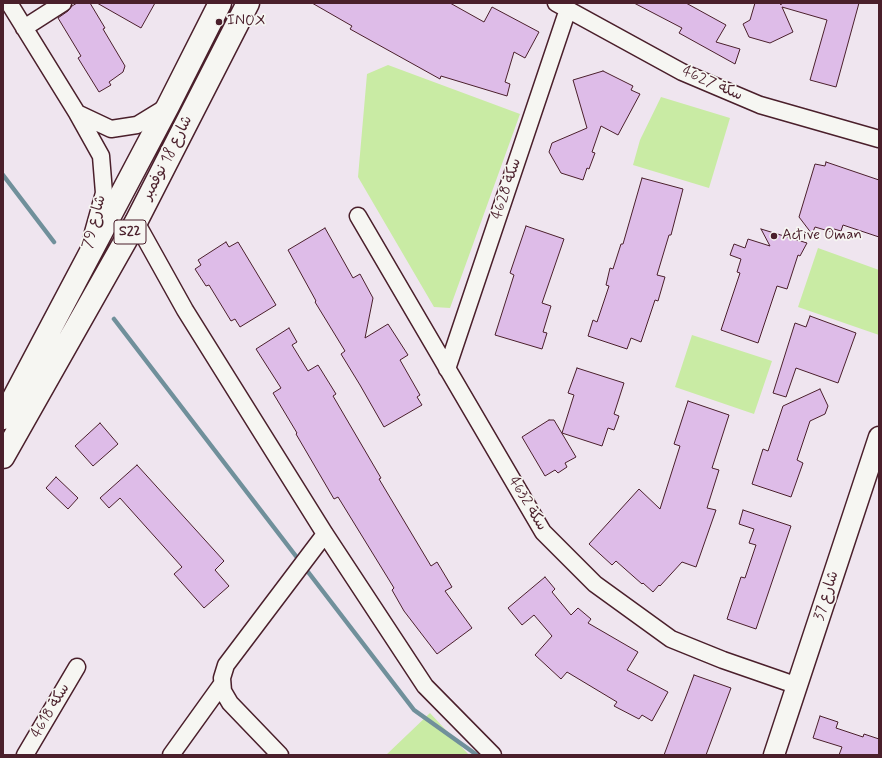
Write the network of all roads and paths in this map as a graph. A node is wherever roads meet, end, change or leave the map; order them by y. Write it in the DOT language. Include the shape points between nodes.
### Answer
graph roads {
  1 [pos="9,3"];
  2 [pos="63,3"];
  3 [pos="220,3"];
  4 [pos="248,3"];
  5 [pos="562,6"];
  6 [pos="24,28"];
  7 [pos="168,106"];
  8 [pos="77,114"];
  9 [pos="879,139"];
  10 [pos="358,216"];
  11 [pos="136,222"];
  12 [pos="83,264"];
  13 [pos="447,369"];
  14 [pos="3,418"];
  15 [pos="879,437"];
  16 [pos="3,457"];
  17 [pos="325,534"];
  18 [pos="77,667"];
  19 [pos="222,684"];
  20 [pos="798,686"];
  21 [pos="26,755"];
  22 [pos="171,755"];
  23 [pos="280,755"];
  24 [pos="493,755"];
  25 [pos="774,755"];
  1 -- 6 [label="street, 79 شارع"];
  2 -- 6 [label="street"];
  3 -- 7 [label="main road, شارع 18 نوفمبر / S22"];
  4 -- 11 [label="main road, شارع 18 نوفمبر / S22"];
  5 -- 9 [label="street, سكة 4627" via="682,72 760,105"];
  5 -- 13 [label="street, سكة 4628"];
  6 -- 8 [label="street, 79 شارع"];
  7 -- 8 [label="street" via="137,124 111,129"];
  7 -- 12 [label="main road, شارع 18 نوفمبر / S22"];
  8 -- 12 [label="street, 79 شارع" via="101,156 104,193"];
  10 -- 13 [label="street, سكة 4632"];
  11 -- 16 [label="main road, شارع 18 نوفمبر / S22"];
  11 -- 17 [label="street" via="185,310"];
  12 -- 14 [label="main road, شارع 18 نوفمبر / S22"];
  13 -- 20 [label="street, سكة 4632" via="543,532 595,584 671,639"];
  15 -- 20 [label="street, شارع 37"];
  17 -- 19 [label="street" via="226,665"];
  17 -- 24 [label="street" via="425,686"];
  18 -- 21 [label="street, سكة 4618"];
  19 -- 22 [label="street"];
  19 -- 23 [label="street" via="230,703"];
  20 -- 25 [label="street, شارع 37"];
}
